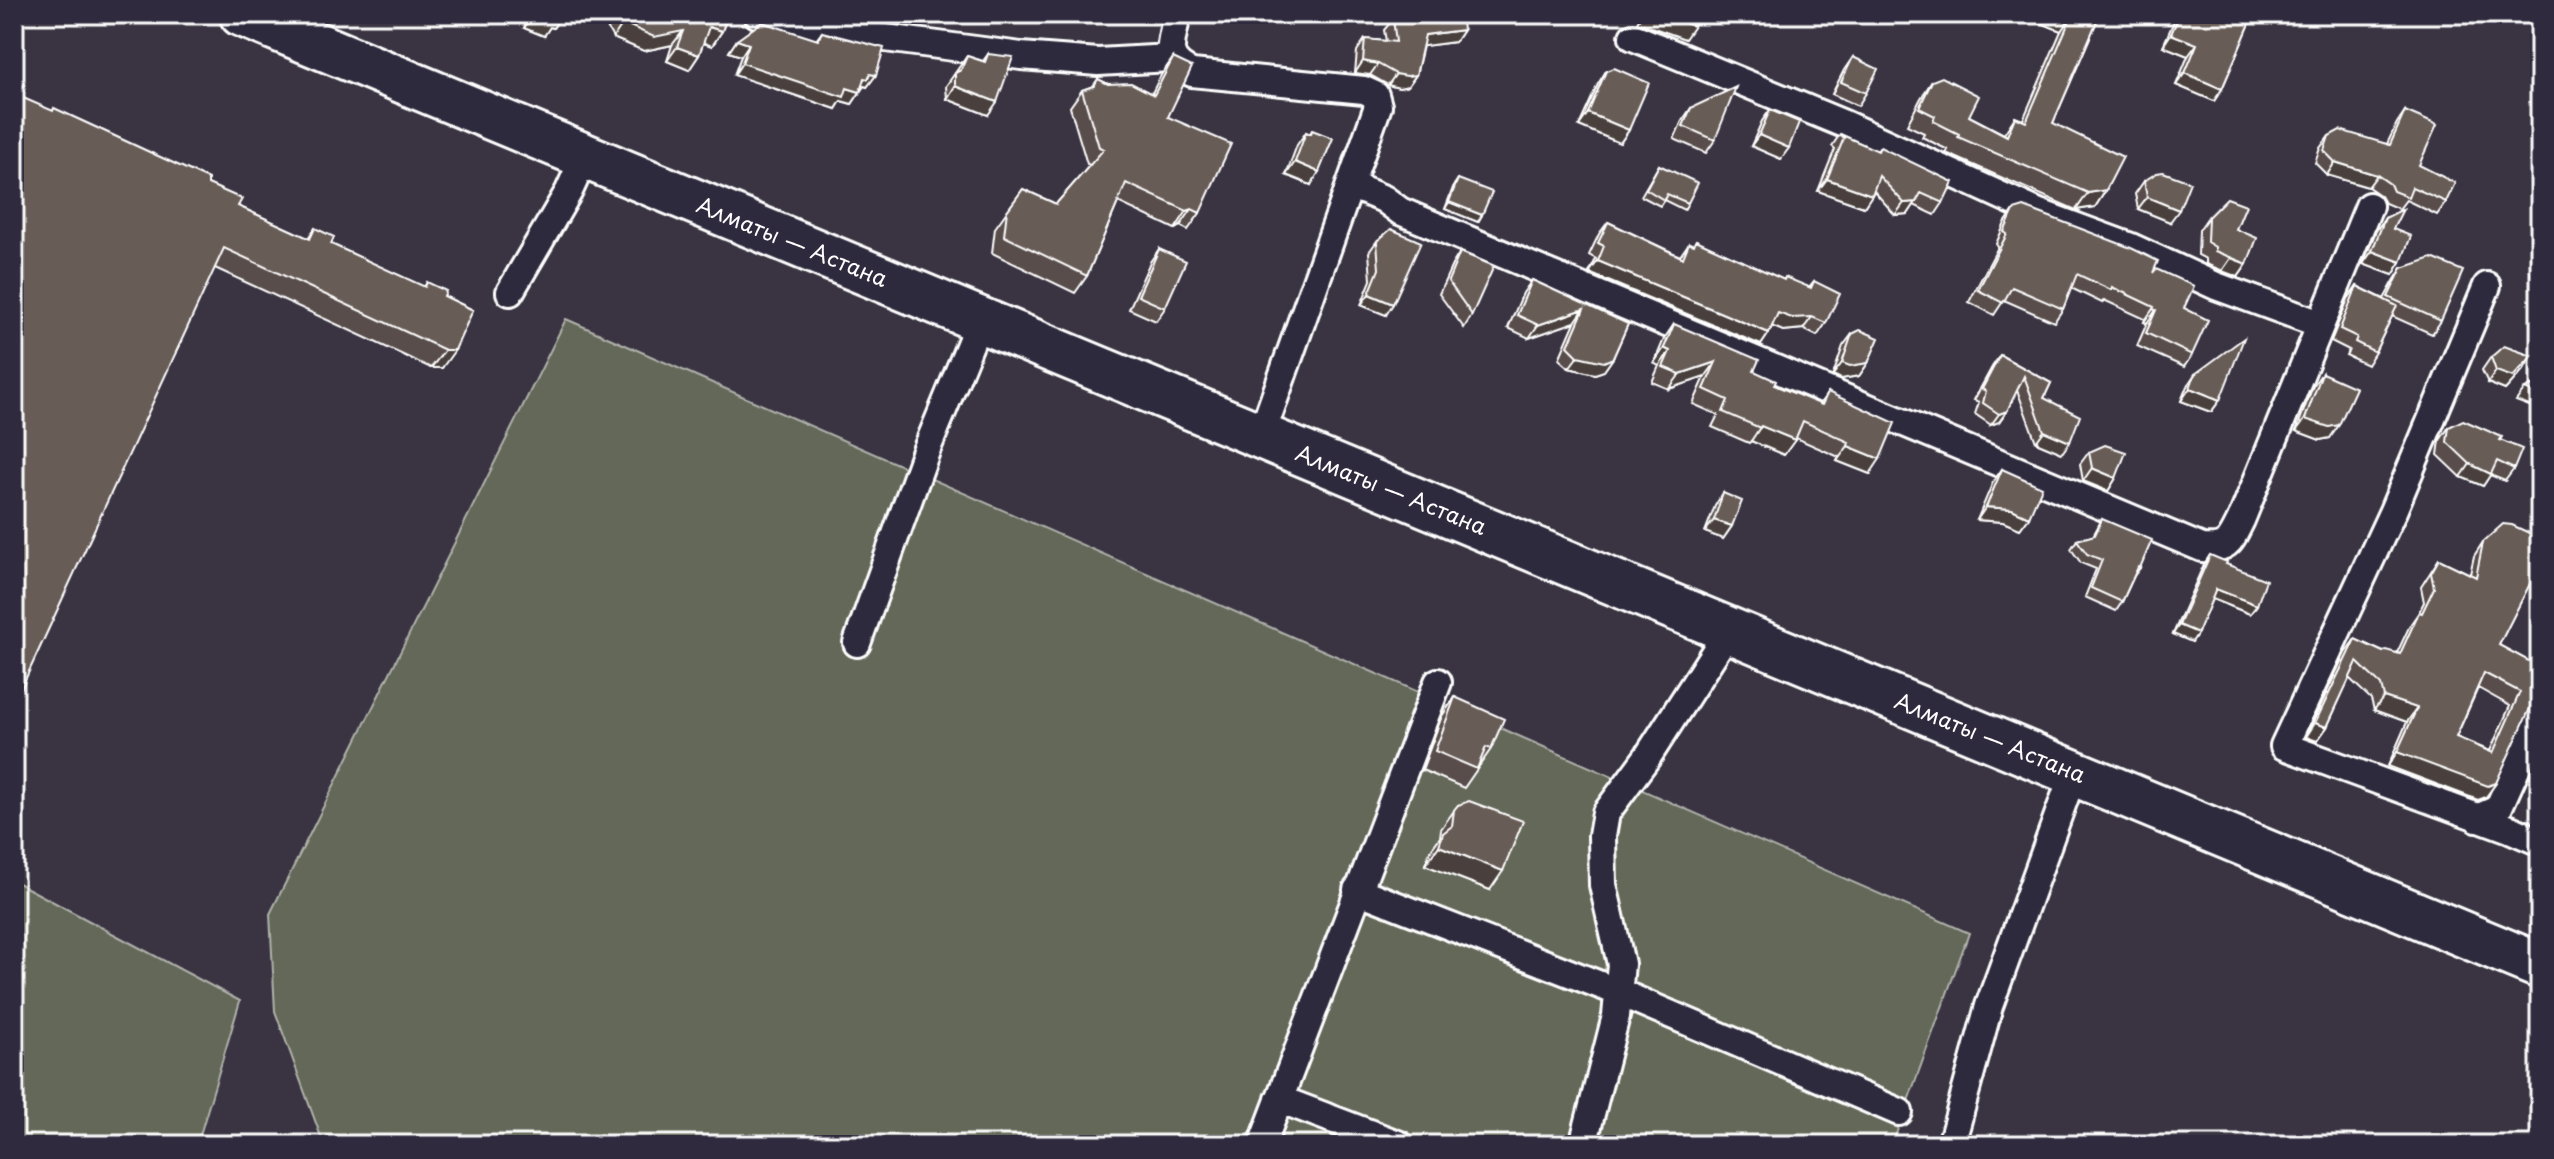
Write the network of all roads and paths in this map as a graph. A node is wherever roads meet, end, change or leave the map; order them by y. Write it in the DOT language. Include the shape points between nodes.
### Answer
graph roads {
  1 [pos="242,14"];
  2 [pos="757,14"];
  3 [pos="1177,14"];
  4 [pos="1633,37"];
  5 [pos="1171,58"];
  6 [pos="585,156"];
  7 [pos="1350,185"];
  8 [pos="2369,206"];
  9 [pos="2487,286"];
  10 [pos="510,292"];
  11 [pos="980,320"];
  12 [pos="2320,324"];
  13 [pos="1261,436"];
  14 [pos="1729,630"];
  15 [pos="857,643"];
  16 [pos="1438,682"];
  17 [pos="2540,715"];
  18 [pos="2074,772"];
  19 [pos="2477,818"];
  20 [pos="2540,842"];
  21 [pos="1357,890"];
  22 [pos="2540,966"];
  23 [pos="1618,992"];
  24 [pos="1279,1099"];
  25 [pos="1899,1112"];
  26 [pos="1262,1145"];
  27 [pos="1400,1145"];
  28 [pos="1583,1145"];
  29 [pos="1951,1145"];
  1 -- 6 [label="highway, Алматы — Астана"];
  2 -- 5 [label="street" via="825,30 1021,56 1098,62"];
  3 -- 5 [label="street"];
  4 -- 12 [label="street" via="1844,124 2039,213"];
  5 -- 7 [label="street" via="1192,73 1375,95 1378,106"];
  6 -- 10 [label="street"];
  6 -- 11 [label="highway, Алматы — Астана"];
  7 -- 12 [label="street" via="1400,211 2202,548 2215,549 2231,541"];
  7 -- 13 [label="street"];
  8 -- 12 [label="street"];
  9 -- 19 [label="street" via="2393,511 2284,746"];
  11 -- 13 [label="highway, Алматы — Астана"];
  11 -- 15 [label="street"];
  13 -- 14 [label="highway, Алматы — Астана"];
  14 -- 18 [label="highway, Алматы — Астана"];
  14 -- 23 [label="street" via="1606,813 1603,885 1621,964"];
  16 -- 21 [label="street"];
  17 -- 19 [label="street" via="2498,809"];
  18 -- 22 [label="highway, Алматы — Астана"];
  18 -- 29 [label="street" via="1989,1006"];
  19 -- 20 [label="street"];
  21 -- 23 [label="street"];
  21 -- 24 [label="street"];
  23 -- 25 [label="street"];
  23 -- 28 [label="street"];
  24 -- 26 [label="street"];
  24 -- 27 [label="street"];
}
